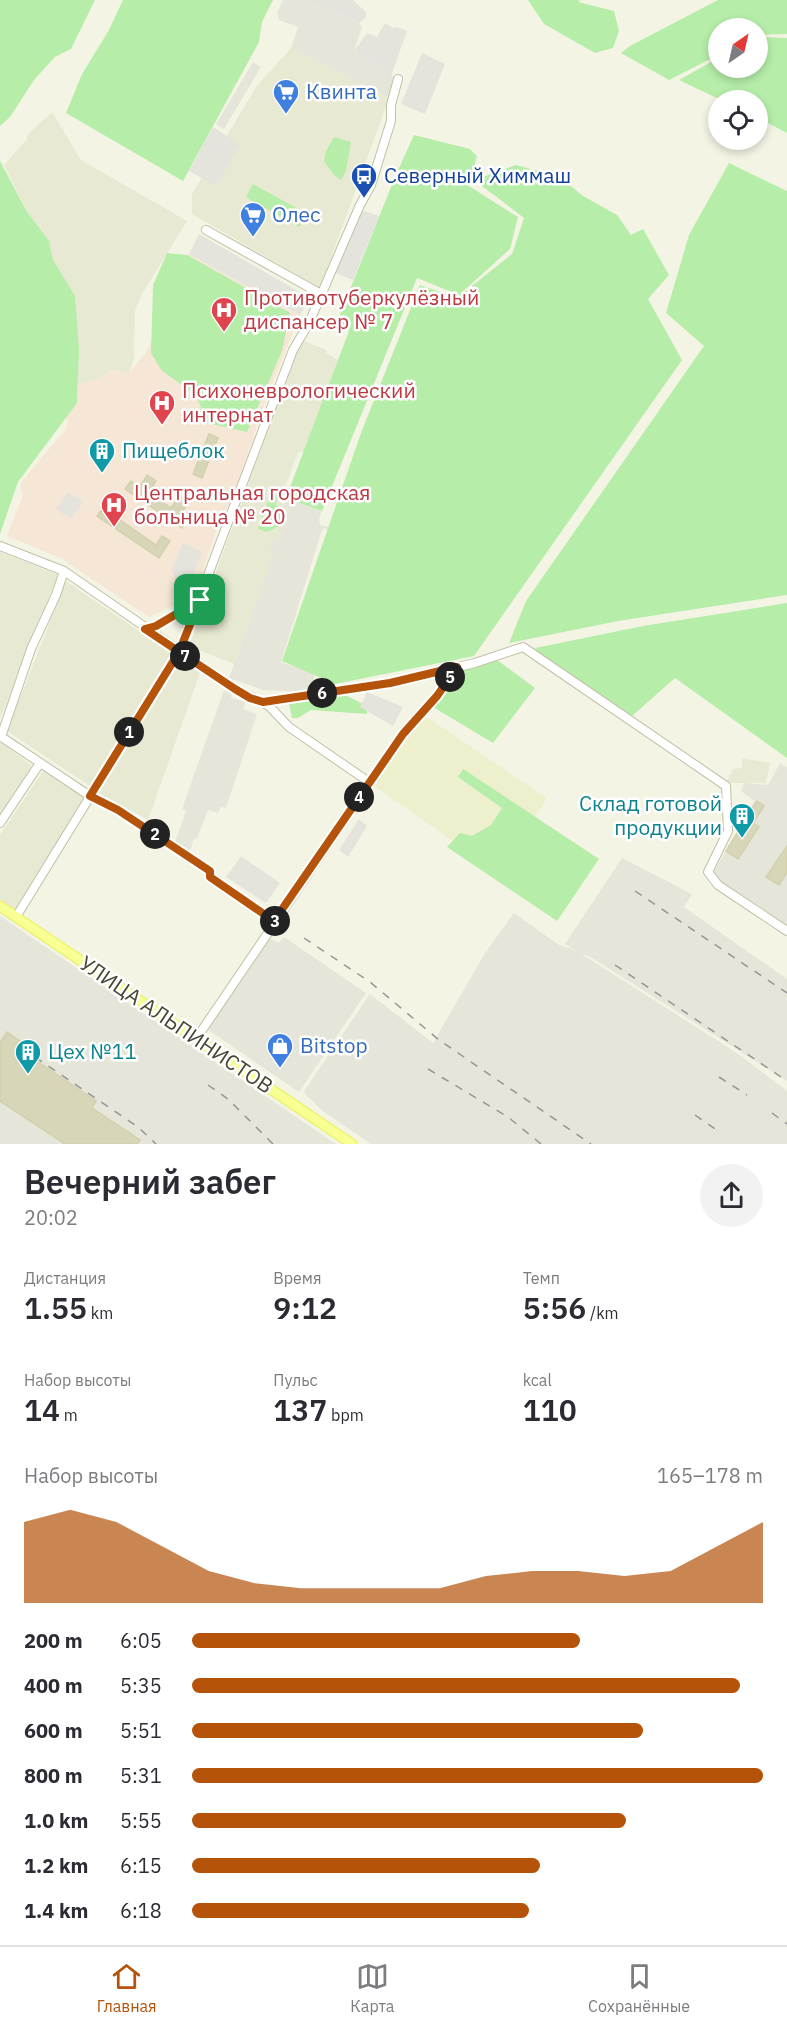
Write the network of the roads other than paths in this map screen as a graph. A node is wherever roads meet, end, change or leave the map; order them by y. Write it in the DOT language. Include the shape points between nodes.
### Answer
graph roads {
  1 [pos="398,79"];
  2 [pos="206,230"];
  3 [pos="321,294"];
  4 [pos="0,546"];
  5 [pos="64,571"];
  6 [pos="200,600"];
  7 [pos="145,629"];
  8 [pos="179,652"];
  9 [pos="457,667"];
  10 [pos="263,702"];
  11 [pos="0,736"];
  12 [pos="40,763"];
  13 [pos="369,782"];
  14 [pos="90,796"];
  15 [pos="0,823"];
  16 [pos="0,906"];
  17 [pos="16,917"];
  18 [pos="274,921"];
  19 [pos="787,931"];
  20 [pos="196,1039"];
  21 [pos="352,1144"];
  1 -- 3 [label="street" via="391,121 371,185"];
  2 -- 3 [label="street"];
  3 -- 6 [label="street" via="293,351"];
  4 -- 5 [label="street"];
  5 -- 7 [label="street"];
  5 -- 11 [label="street"];
  6 -- 7 [label="street"];
  6 -- 8 [label="street"];
  7 -- 8 [label="street"];
  8 -- 10 [label="street" via="242,694"];
  8 -- 14 [label="street"];
  9 -- 10 [label="street" via="390,683"];
  9 -- 13 [label="street"];
  9 -- 19 [label="street" via="523,647 726,786 728,831 708,872 718,885"];
  10 -- 13 [label="street" via="289,727"];
  11 -- 12 [label="street"];
  12 -- 14 [label="street"];
  12 -- 15 [label="street"];
  13 -- 18 [label="street"];
  14 -- 17 [label="street"];
  14 -- 18 [label="street" via="194,860 210,871 210,877"];
  16 -- 17 [label="main road, УЛИЦА АЛЬПИНИСТОВ"];
  17 -- 20 [label="main road, УЛИЦА АЛЬПИНИСТОВ"];
  18 -- 20 [label="street"];
  20 -- 21 [label="main road, УЛИЦА АЛЬПИНИСТОВ"];
}
